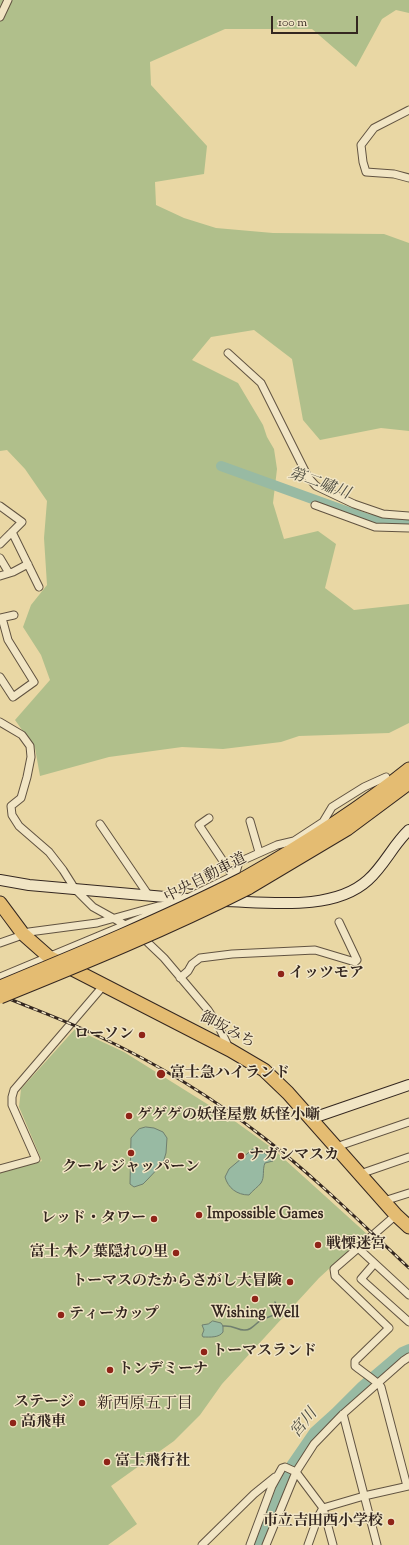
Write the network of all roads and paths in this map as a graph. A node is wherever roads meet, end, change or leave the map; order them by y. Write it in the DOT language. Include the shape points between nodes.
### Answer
graph roads {
  1 [pos="8,0"];
  2 [pos="0,17"];
  3 [pos="409,110"];
  4 [pos="409,178"];
  5 [pos="228,352"];
  6 [pos="315,505"];
  7 [pos="0,506"];
  8 [pos="409,516"];
  9 [pos="409,528"];
  10 [pos="12,532"];
  11 [pos="0,544"];
  12 [pos="0,558"];
  13 [pos="28,564"];
  14 [pos="9,573"];
  15 [pos="0,576"];
  16 [pos="39,587"];
  17 [pos="14,615"];
  18 [pos="1,618"];
  19 [pos="0,677"];
  20 [pos="0,722"];
  21 [pos="409,769"];
  22 [pos="386,777"];
  23 [pos="409,783"];
  24 [pos="209,818"];
  25 [pos="250,821"];
  26 [pos="100,824"];
  27 [pos="409,830"];
  28 [pos="259,852"];
  29 [pos="0,880"];
  30 [pos="241,881"];
  31 [pos="75,889"];
  32 [pos="149,896"];
  33 [pos="186,899"];
  34 [pos="0,903"];
  35 [pos="174,905"];
  36 [pos="115,918"];
  37 [pos="339,922"];
  38 [pos="127,925"];
  39 [pos="29,932"];
  40 [pos="17,937"];
  41 [pos="0,943"];
  42 [pos="50,957"];
  43 [pos="0,977"];
  44 [pos="180,978"];
  45 [pos="104,985"];
  46 [pos="0,987"];
  47 [pos="0,997"];
  48 [pos="230,1050"];
  49 [pos="409,1085"];
  50 [pos="310,1119"];
  51 [pos="409,1122"];
  52 [pos="336,1147"];
  53 [pos="409,1157"];
  54 [pos="0,1169"];
  55 [pos="360,1174"];
  56 [pos="409,1193"];
  57 [pos="384,1201"];
  58 [pos="396,1215"];
  59 [pos="409,1227"];
  60 [pos="357,1247"];
  61 [pos="374,1264"];
  62 [pos="409,1295"];
  63 [pos="409,1322"];
  64 [pos="409,1357"];
  65 [pos="378,1382"];
  66 [pos="343,1414"];
  67 [pos="294,1472"];
  68 [pos="279,1474"];
  69 [pos="408,1486"];
  70 [pos="364,1496"];
  71 [pos="323,1508"];
  72 [pos="202,1545"];
  73 [pos="250,1545"];
  74 [pos="266,1545"];
  75 [pos="308,1545"];
  76 [pos="333,1545"];
  77 [pos="377,1545"];
  1 -- 2 [label="street"];
  3 -- 4 [label="street" via="374,128 361,145 366,172"];
  5 -- 8 [label="street" via="261,383 308,476 316,486 383,514"];
  6 -- 9 [label="street" via="375,527"];
  7 -- 10 [label="street" via="22,522"];
  10 -- 11 [label="street"];
  10 -- 13 [label="street"];
  12 -- 14 [label="street"];
  13 -- 14 [label="street"];
  13 -- 16 [label="street"];
  14 -- 15 [label="street"];
  17 -- 18 [label="street"];
  18 -- 19 [label="street" via="8,640 34,682 13,697"];
  20 -- 31 [label="street" via="22,735 30,746 31,757 27,777 21,798 11,806 12,815 19,826 49,852"];
  21 -- 30 [label="highway, 中央自動車道" via="338,822"];
  22 -- 28 [label="street" via="332,807 323,822 294,841"];
  23 -- 30 [label="highway, 中央自動車道" via="347,829"];
  24 -- 30 [label="street" via="199,825"];
  25 -- 28 [label="street"];
  26 -- 32 [label="street"];
  27 -- 33 [label="street" via="375,873 358,888 344,895 306,903"];
  28 -- 30 [label="street" via="240,862 236,872"];
  29 -- 31 [label="street"];
  30 -- 33 [label="street"];
  30 -- 46 [label="highway, 中央自動車道, bridge" via="138,929"];
  30 -- 47 [label="highway, 中央自動車道, bridge" via="198,914"];
  31 -- 32 [label="street"];
  31 -- 36 [label="street" via="93,907"];
  32 -- 33 [label="street"];
  33 -- 35 [label="street"];
  34 -- 42 [label="highway, 御坂みち" via="23,934"];
  35 -- 36 [label="street" via="158,906"];
  35 -- 38 [label="street"];
  36 -- 38 [label="street"];
  36 -- 39 [label="street"];
  37 -- 44 [label="street" via="355,962 315,950 232,954 200,958"];
  38 -- 42 [label="street"];
  38 -- 44 [label="street" via="150,943"];
  40 -- 41 [label="street"];
  42 -- 43 [label="street"];
  42 -- 45 [label="highway, 御坂みち"];
  44 -- 48 [label="street" via="208,1010"];
  45 -- 48 [label="highway, 御坂みち"];
  45 -- 54 [label="street" via="14,1090 12,1105 36,1159"];
  48 -- 50 [label="highway, 御坂みち" via="264,1070"];
  49 -- 50 [label="street"];
  50 -- 52 [label="highway, 御坂みち"];
  51 -- 52 [label="street"];
  52 -- 55 [label="highway, 御坂みち"];
  53 -- 55 [label="street"];
  55 -- 57 [label="highway, 御坂みち"];
  56 -- 57 [label="street"];
  57 -- 58 [label="highway, 御坂みち"];
  58 -- 59 [label="highway, 御坂みち"];
  58 -- 60 [label="street"];
  60 -- 61 [label="street"];
  60 -- 65 [label="street" via="334,1269 335,1276 389,1328 355,1361 355,1366"];
  61 -- 62 [label="street"];
  61 -- 63 [label="street" via="361,1279"];
  64 -- 65 [label="street"];
  65 -- 66 [label="street"];
  65 -- 69 [label="street"];
  66 -- 67 [label="street" via="314,1444"];
  66 -- 70 [label="street"];
  67 -- 68 [label="street" via="285,1467"];
  67 -- 71 [label="street"];
  67 -- 74 [label="street"];
  68 -- 72 [label="street" via="254,1494"];
  68 -- 73 [label="street"];
  69 -- 70 [label="street"];
  70 -- 71 [label="street"];
  70 -- 77 [label="street"];
  71 -- 75 [label="street"];
  71 -- 76 [label="street"];
}
